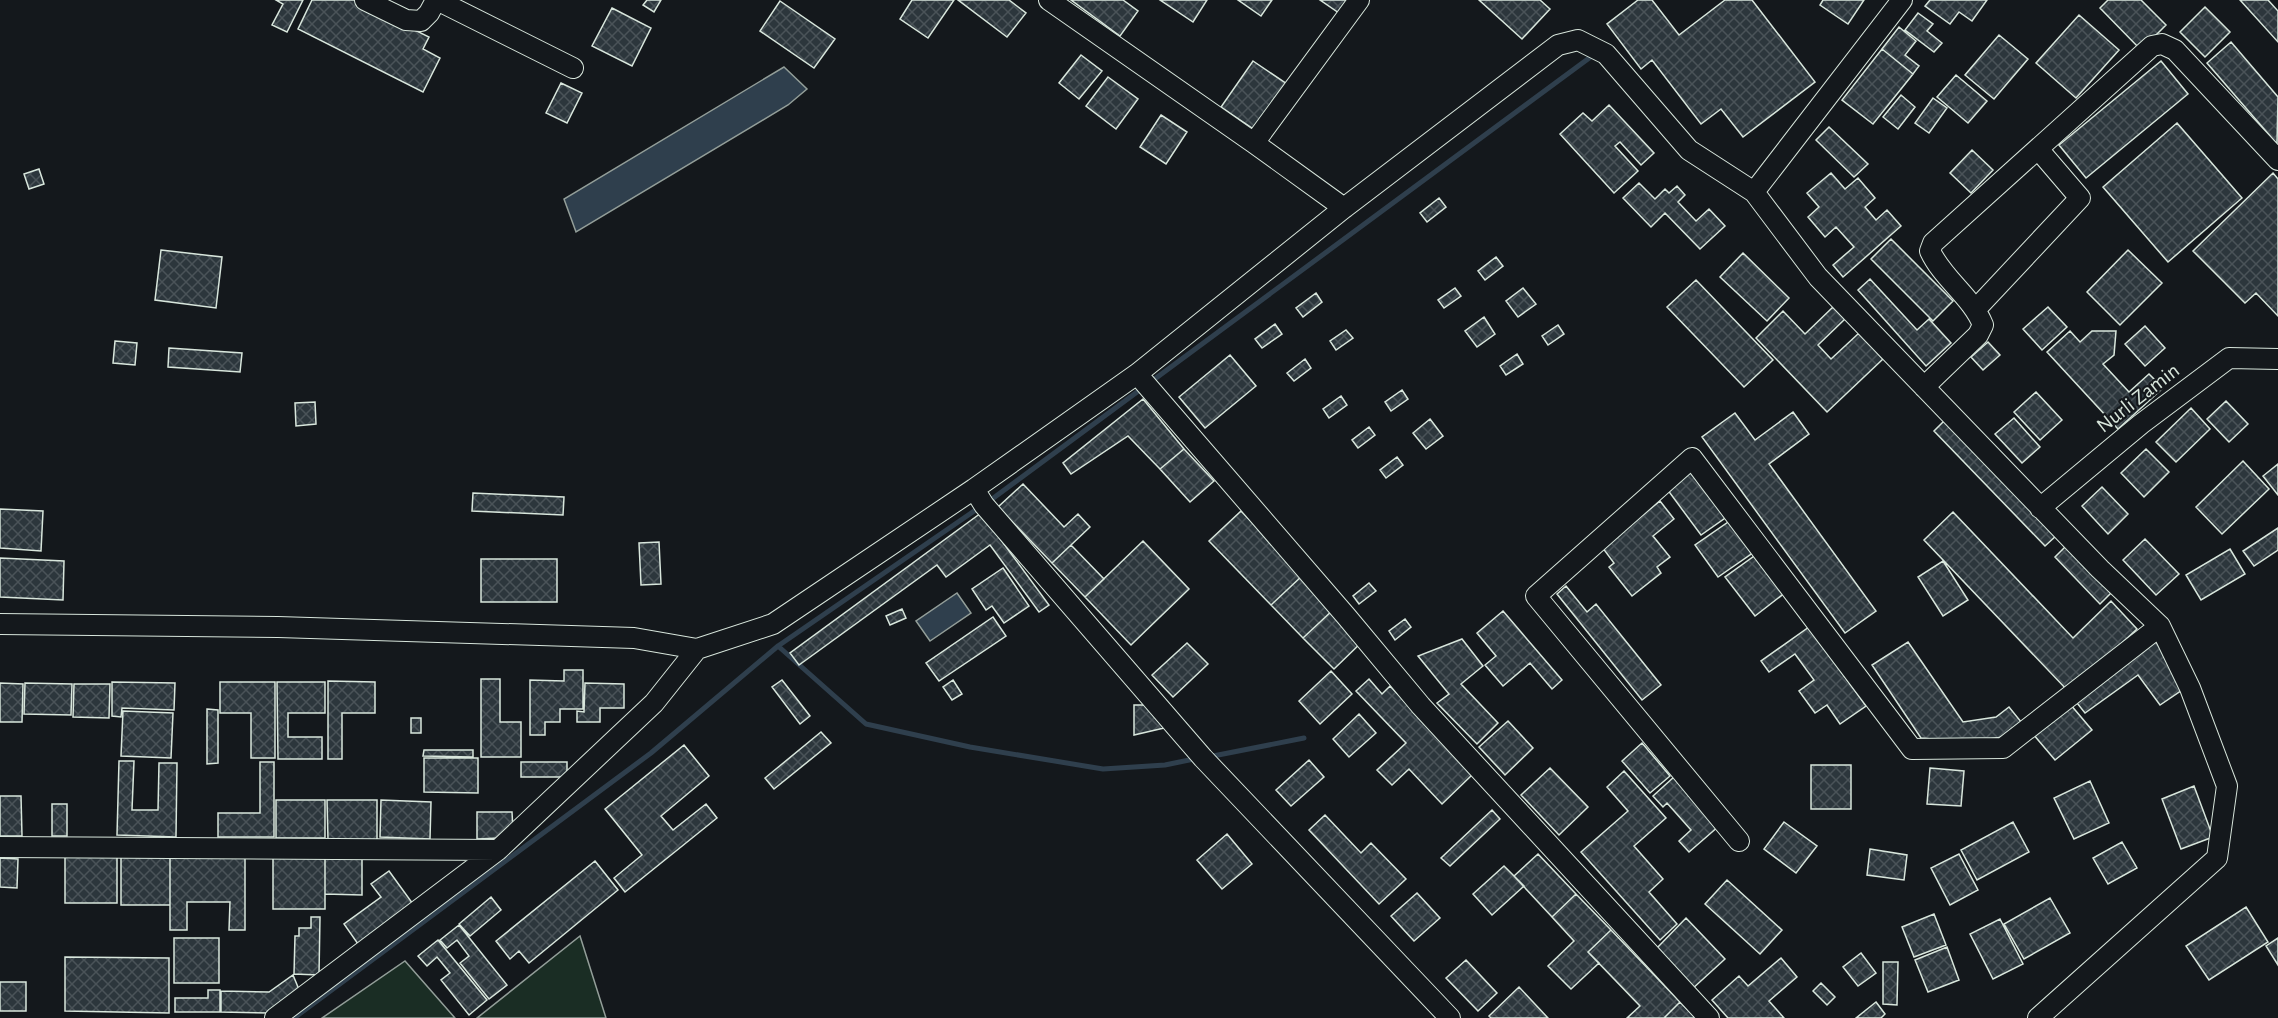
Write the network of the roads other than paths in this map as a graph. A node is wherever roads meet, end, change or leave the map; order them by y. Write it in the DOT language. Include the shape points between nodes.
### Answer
graph roads {
  1 [pos="365,0"];
  2 [pos="436,0"];
  3 [pos="1048,0"];
  4 [pos="1359,0"];
  5 [pos="1902,0"];
  6 [pos="573,68"];
  7 [pos="1254,143"];
  8 [pos="2037,149"];
  9 [pos="2278,160"];
  10 [pos="1754,192"];
  11 [pos="1344,208"];
  12 [pos="1975,310"];
  13 [pos="2278,359"];
  14 [pos="1144,382"];
  15 [pos="1924,387"];
  16 [pos="974,489"];
  17 [pos="2040,508"];
  18 [pos="0,624"];
  19 [pos="2160,626"];
  20 [pos="697,649"];
  21 [pos="1739,841"];
  22 [pos="0,847"];
  23 [pos="498,850"];
  24 [pos="275,1018"];
  25 [pos="1450,1018"];
  26 [pos="1709,1018"];
  27 [pos="2038,1018"];
  1 -- 2 [label="street" via="406,20 421,21"];
  2 -- 6 [label="street"];
  3 -- 7 [label="street"];
  4 -- 7 [label="street"];
  5 -- 10 [label="street"];
  7 -- 11 [label="street"];
  8 -- 9 [label="street" via="2152,46 2162,44 2175,50"];
  8 -- 12 [label="street" via="2080,198"];
  8 -- 12 [label="street" via="1933,243 1930,251 1935,262"];
  10 -- 11 [label="street" via="1689,150 1606,54 1578,40 1558,45"];
  10 -- 15 [label="street" via="1818,277"];
  11 -- 14 [label="street"];
  12 -- 15 [label="street" via="1983,326 1978,335"];
  13 -- 17 [label="street, Nurli Zamin" via="2229,358 2141,424"];
  14 -- 16 [label="street"];
  14 -- 26 [label="street" via="1421,706"];
  15 -- 17 [label="street"];
  16 -- 20 [label="street" via="773,624"];
  16 -- 25 [label="street" via="1203,758"];
  17 -- 19 [label="street"];
  18 -- 20 [label="street" via="278,627 622,638"];
  19 -- 21 [label="street" via="2002,748 1912,749 1692,458 1536,596"];
  19 -- 27 [label="street" via="2190,688 2227,786 2217,858"];
  20 -- 23 [label="street" via="654,703"];
  22 -- 23 [label="street"];
  23 -- 24 [label="street"];
}
